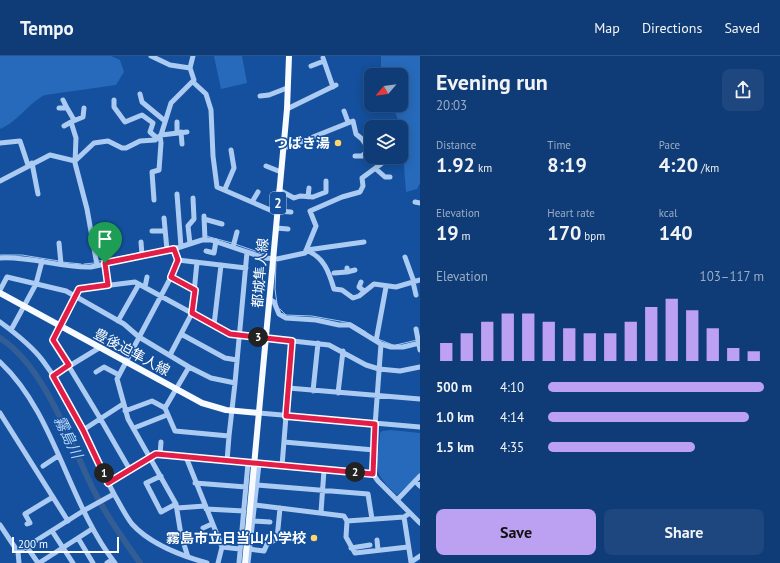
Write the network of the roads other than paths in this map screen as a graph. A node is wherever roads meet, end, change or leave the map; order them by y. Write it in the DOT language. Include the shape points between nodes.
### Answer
graph roads {
  1 [pos="151,56"];
  2 [pos="193,56"];
  3 [pos="289,56"];
  4 [pos="311,66"];
  5 [pos="190,68"];
  6 [pos="193,82"];
  7 [pos="287,88"];
  8 [pos="140,94"];
  9 [pos="260,96"];
  10 [pos="63,100"];
  11 [pos="114,100"];
  12 [pos="59,108"];
  13 [pos="67,108"];
  14 [pos="84,108"];
  15 [pos="287,109"];
  16 [pos="344,111"];
  17 [pos="68,116"];
  18 [pos="165,121"];
  19 [pos="177,122"];
  20 [pos="348,122"];
  21 [pos="69,123"];
  22 [pos="187,132"];
  23 [pos="179,133"];
  24 [pos="18,136"];
  25 [pos="159,136"];
  26 [pos="20,141"];
  27 [pos="364,142"];
  28 [pos="0,143"];
  29 [pos="182,144"];
  30 [pos="283,146"];
  31 [pos="231,150"];
  32 [pos="354,156"];
  33 [pos="364,157"];
  34 [pos="75,161"];
  35 [pos="30,164"];
  36 [pos="381,164"];
  37 [pos="266,166"];
  38 [pos="376,169"];
  39 [pos="281,172"];
  40 [pos="390,177"];
  41 [pos="0,181"];
  42 [pos="326,182"];
  43 [pos="309,188"];
  44 [pos="225,190"];
  45 [pos="279,190"];
  46 [pos="258,192"];
  47 [pos="38,194"];
  48 [pos="177,194"];
  49 [pos="308,197"];
  50 [pos="193,198"];
  51 [pos="154,200"];
  52 [pos="252,202"];
  53 [pos="277,212"];
  54 [pos="291,212"];
  55 [pos="164,218"];
  56 [pos="222,224"];
  57 [pos="276,228"];
  58 [pos="288,229"];
  59 [pos="152,231"];
  60 [pos="165,231"];
  61 [pos="237,232"];
  62 [pos="105,238"];
  63 [pos="205,238"];
  64 [pos="93,240"];
  65 [pos="141,242"];
  66 [pos="190,242"];
  67 [pos="216,242"];
  68 [pos="364,242"];
  69 [pos="59,243"];
  70 [pos="180,245"];
  71 [pos="234,245"];
  72 [pos="167,248"];
  73 [pos="106,249"];
  74 [pos="174,249"];
  75 [pos="306,250"];
  76 [pos="206,251"];
  77 [pos="95,252"];
  78 [pos="247,252"];
  79 [pos="142,253"];
  80 [pos="406,257"];
  81 [pos="0,258"];
  82 [pos="273,259"];
  83 [pos="178,260"];
  84 [pos="42,261"];
  85 [pos="61,262"];
  86 [pos="197,262"];
  87 [pos="97,263"];
  88 [pos="105,263"];
  89 [pos="221,265"];
  90 [pos="246,268"];
  91 [pos="355,270"];
  92 [pos="147,277"];
  93 [pos="171,277"];
  94 [pos="416,281"];
  95 [pos="361,282"];
  96 [pos="36,284"];
  97 [pos="139,284"];
  98 [pos="334,284"];
  99 [pos="108,285"];
  100 [pos="145,287"];
  101 [pos="386,287"];
  102 [pos="0,290"];
  103 [pos="195,290"];
  104 [pos="364,291"];
  105 [pos="0,293"];
  106 [pos="162,296"];
  107 [pos="416,296"];
  108 [pos="74,298"];
  109 [pos="269,298"];
  110 [pos="24,306"];
  111 [pos="192,313"];
  112 [pos="118,321"];
  113 [pos="0,322"];
  114 [pos="214,325"];
  115 [pos="60,326"];
  116 [pos="416,329"];
  117 [pos="11,330"];
  118 [pos="181,334"];
  119 [pos="240,336"];
  120 [pos="139,337"];
  121 [pos="266,338"];
  122 [pos="378,340"];
  123 [pos="292,341"];
  124 [pos="418,342"];
  125 [pos="318,343"];
  126 [pos="99,348"];
  127 [pos="420,350"];
  128 [pos="343,351"];
  129 [pos="170,355"];
  130 [pos="237,360"];
  131 [pos="0,362"];
  132 [pos="125,362"];
  133 [pos="69,365"];
  134 [pos="189,367"];
  135 [pos="420,367"];
  136 [pos="379,369"];
  137 [pos="96,372"];
  138 [pos="119,374"];
  139 [pos="53,376"];
  140 [pos="235,384"];
  141 [pos="288,388"];
  142 [pos="176,390"];
  143 [pos="313,391"];
  144 [pos="338,393"];
  145 [pos="377,397"];
  146 [pos="420,399"];
  147 [pos="123,404"];
  148 [pos="165,408"];
  149 [pos="232,410"];
  150 [pos="125,411"];
  151 [pos="0,413"];
  152 [pos="259,413"];
  153 [pos="167,415"];
  154 [pos="286,416"];
  155 [pos="100,418"];
  156 [pos="375,424"];
  157 [pos="420,427"];
  158 [pos="134,428"];
  159 [pos="83,430"];
  160 [pos="230,436"];
  161 [pos="160,442"];
  162 [pos="284,442"];
  163 [pos="374,450"];
  164 [pos="160,455"];
  165 [pos="58,456"];
  166 [pos="151,457"];
  167 [pos="186,457"];
  168 [pos="227,461"];
  169 [pos="254,463"];
  170 [pos="43,466"];
  171 [pos="282,466"];
  172 [pos="130,470"];
  173 [pos="324,470"];
  174 [pos="373,474"];
  175 [pos="161,476"];
  176 [pos="420,476"];
  177 [pos="415,482"];
  178 [pos="108,483"];
  179 [pos="195,484"];
  180 [pos="257,485"];
  181 [pos="420,486"];
  182 [pos="246,487"];
  183 [pos="323,490"];
  184 [pos="113,495"];
  185 [pos="53,497"];
  186 [pos="397,500"];
  187 [pos="256,505"];
  188 [pos="177,506"];
  189 [pos="205,507"];
  190 [pos="280,508"];
  191 [pos="83,511"];
  192 [pos="244,511"];
  193 [pos="321,512"];
  194 [pos="410,513"];
  195 [pos="404,517"];
  196 [pos="372,519"];
  197 [pos="68,521"];
  198 [pos="254,521"];
  199 [pos="347,521"];
  200 [pos="270,522"];
  201 [pos="420,523"];
  202 [pos="27,524"];
  203 [pos="212,524"];
  204 [pos="0,525"];
  205 [pos="203,528"];
  206 [pos="92,529"];
  207 [pos="52,531"];
  208 [pos="78,538"];
  209 [pos="377,540"];
  210 [pos="370,544"];
  211 [pos="27,547"];
  212 [pos="63,547"];
  213 [pos="222,547"];
  214 [pos="408,547"];
  215 [pos="351,548"];
  216 [pos="240,549"];
  217 [pos="250,549"];
  218 [pos="378,550"];
  219 [pos="19,553"];
  220 [pos="420,556"];
  221 [pos="188,557"];
  222 [pos="114,561"];
  223 [pos="20,563"];
  224 [pos="25,563"];
  225 [pos="38,563"];
  226 [pos="73,563"];
  227 [pos="93,563"];
  228 [pos="107,563"];
  229 [pos="207,563"];
  230 [pos="218,563"];
  231 [pos="239,563"];
  232 [pos="245,563"];
  233 [pos="248,563"];
  1 -- 5 [label="street" via="170,65"];
  2 -- 5 [label="street"];
  3 -- 7 [label="main road, 都城隼人線 / 2"];
  4 -- 15 [label="street" via="324,60 334,86"];
  5 -- 6 [label="street"];
  6 -- 18 [label="street" via="171,104"];
  6 -- 44 [label="street" via="206,94 211,110 213,156 218,187"];
  7 -- 9 [label="street"];
  7 -- 15 [label="main road, 都城隼人線 / 2"];
  8 -- 18 [label="street" via="142,102"];
  10 -- 13 [label="street"];
  11 -- 25 [label="street" via="114,107 124,122 142,115 153,123 150,132"];
  12 -- 13 [label="street"];
  13 -- 21 [label="street"];
  14 -- 21 [label="street" via="84,116"];
  15 -- 30 [label="main road, 都城隼人線 / 2"];
  16 -- 20 [label="street"];
  17 -- 21 [label="street"];
  18 -- 25 [label="street"];
  19 -- 23 [label="street"];
  20 -- 27 [label="street" via="353,121 356,134"];
  20 -- 30 [label="street" via="288,147"];
  21 -- 34 [label="street" via="76,138"];
  22 -- 23 [label="street"];
  23 -- 25 [label="street"];
  23 -- 29 [label="street"];
  24 -- 26 [label="street"];
  25 -- 34 [label="street" via="152,141 140,141 126,148 108,141 94,143"];
  25 -- 51 [label="street" via="159,170 152,172"];
  26 -- 28 [label="street"];
  26 -- 35 [label="street"];
  30 -- 39 [label="main road, 都城隼人線 / 2"];
  31 -- 44 [label="street" via="234,168"];
  32 -- 33 [label="street" via="362,159"];
  34 -- 35 [label="street" via="52,155"];
  34 -- 64 [label="street"];
  35 -- 41 [label="street"];
  35 -- 47 [label="street"];
  36 -- 38 [label="street"];
  37 -- 39 [label="street"];
  38 -- 40 [label="street"];
  38 -- 75 [label="street" via="362,178 363,186 359,192 310,211 316,226"];
  39 -- 45 [label="main road, 都城隼人線 / 2"];
  42 -- 49 [label="street" via="326,192"];
  43 -- 49 [label="street"];
  44 -- 52 [label="street"];
  45 -- 49 [label="street" via="294,198"];
  45 -- 53 [label="main road, 都城隼人線 / 2"];
  46 -- 52 [label="street"];
  48 -- 70 [label="street"];
  50 -- 66 [label="street" via="194,219 188,226"];
  52 -- 53 [label="street"];
  53 -- 54 [label="street"];
  53 -- 57 [label="main road, 都城隼人線 / 2"];
  55 -- 60 [label="street"];
  56 -- 63 [label="street" via="204,218"];
  57 -- 58 [label="street"];
  57 -- 82 [label="main road, 都城隼人線 / 2"];
  59 -- 60 [label="street"];
  60 -- 72 [label="street"];
  61 -- 71 [label="street"];
  62 -- 64 [label="street"];
  63 -- 66 [label="street"];
  63 -- 67 [label="street"];
  64 -- 77 [label="street"];
  65 -- 79 [label="street"];
  66 -- 70 [label="street"];
  67 -- 71 [label="street"];
  67 -- 76 [label="street" via="215,253"];
  68 -- 75 [label="street"];
  69 -- 85 [label="street"];
  70 -- 74 [label="street"];
  71 -- 78 [label="street"];
  72 -- 74 [label="street"];
  72 -- 79 [label="street"];
  73 -- 77 [label="street"];
  74 -- 83 [label="street"];
  75 -- 82 [label="street" via="305,253"];
  75 -- 98 [label="street" via="322,261"];
  77 -- 87 [label="street"];
  78 -- 82 [label="street"];
  78 -- 90 [label="street"];
  79 -- 88 [label="street"];
  80 -- 94 [label="street"];
  81 -- 84 [label="street" via="19,257"];
  82 -- 109 [label="main road, 都城隼人線 / 2"];
  83 -- 86 [label="street"];
  83 -- 93 [label="street"];
  84 -- 85 [label="street"];
  84 -- 96 [label="street"];
  85 -- 87 [label="street" via="78,267"];
  86 -- 89 [label="street"];
  86 -- 103 [label="street"];
  87 -- 88 [label="street"];
  88 -- 99 [label="street"];
  89 -- 90 [label="street"];
  89 -- 114 [label="street"];
  90 -- 119 [label="street"];
  91 -- 98 [label="street" via="334,273"];
  92 -- 100 [label="street"];
  93 -- 103 [label="street"];
  93 -- 106 [label="street"];
  94 -- 101 [label="street"];
  94 -- 107 [label="street"];
  95 -- 104 [label="street" via="359,287"];
  96 -- 102 [label="street" via="7,277"];
  96 -- 108 [label="street" via="66,292"];
  96 -- 110 [label="street"];
  97 -- 99 [label="street" via="135,282"];
  97 -- 100 [label="street"];
  97 -- 112 [label="street"];
  98 -- 104 [label="street" via="334,289 342,290 354,298"];
  99 -- 108 [label="street" via="79,289"];
  100 -- 106 [label="street"];
  101 -- 104 [label="street" via="374,284"];
  101 -- 122 [label="street"];
  103 -- 111 [label="street"];
  105 -- 110 [label="main road, 豊後迫隼人線"];
  106 -- 111 [label="street"];
  106 -- 120 [label="street"];
  108 -- 112 [label="street"];
  108 -- 115 [label="street"];
  109 -- 121 [label="main road, 都城隼人線 / 2"];
  109 -- 122 [label="street" via="283,317 350,325"];
  110 -- 115 [label="main road, 豊後迫隼人線"];
  110 -- 117 [label="street"];
  111 -- 114 [label="street"];
  111 -- 118 [label="street"];
  112 -- 120 [label="street"];
  113 -- 117 [label="street"];
  114 -- 119 [label="street" via="230,334"];
  115 -- 126 [label="main road, 豊後迫隼人線"];
  115 -- 133 [label="street" via="53,340"];
  116 -- 124 [label="street"];
  117 -- 139 [label="street" via="42,360"];
  118 -- 129 [label="street"];
  118 -- 130 [label="street" via="225,358"];
  119 -- 121 [label="street"];
  119 -- 130 [label="street"];
  120 -- 129 [label="street"];
  120 -- 132 [label="street"];
  121 -- 123 [label="street"];
  121 -- 152 [label="main road, 都城隼人線 / 2"];
  122 -- 124 [label="street" via="394,347"];
  122 -- 136 [label="street"];
  123 -- 125 [label="street"];
  123 -- 141 [label="street"];
  124 -- 127 [label="street"];
  125 -- 128 [label="street"];
  125 -- 143 [label="street"];
  126 -- 132 [label="main road, 豊後迫隼人線"];
  126 -- 133 [label="street"];
  128 -- 136 [label="street" via="366,365"];
  128 -- 144 [label="street"];
  129 -- 134 [label="street"];
  130 -- 140 [label="street"];
  131 -- 165 [label="street" via="16,378 29,398"];
  132 -- 138 [label="street"];
  132 -- 142 [label="main road, 豊後迫隼人線"];
  133 -- 139 [label="street"];
  133 -- 155 [label="street"];
  134 -- 140 [label="street" via="211,378"];
  134 -- 142 [label="street"];
  135 -- 136 [label="street" via="400,371"];
  136 -- 145 [label="street"];
  137 -- 138 [label="street" via="104,367"];
  138 -- 147 [label="street" via="117,385"];
  139 -- 159 [label="street"];
  140 -- 149 [label="street"];
  141 -- 143 [label="street"];
  141 -- 154 [label="street"];
  142 -- 148 [label="street"];
  142 -- 149 [label="main road, 豊後迫隼人線" via="202,403"];
  143 -- 144 [label="street"];
  144 -- 145 [label="street"];
  145 -- 146 [label="street"];
  145 -- 156 [label="street"];
  147 -- 150 [label="street"];
  147 -- 155 [label="street"];
  148 -- 150 [label="street" via="150,401"];
  148 -- 153 [label="street"];
  149 -- 152 [label="main road, 豊後迫隼人線"];
  149 -- 160 [label="street"];
  150 -- 158 [label="street"];
  151 -- 185 [label="street"];
  152 -- 154 [label="street"];
  152 -- 169 [label="main road, 都城隼人線 / 2"];
  153 -- 158 [label="street"];
  153 -- 160 [label="street" via="175,431"];
  154 -- 156 [label="street"];
  154 -- 162 [label="street"];
  155 -- 159 [label="street"];
  155 -- 172 [label="street"];
  156 -- 157 [label="street"];
  156 -- 163 [label="street"];
  158 -- 166 [label="street"];
  159 -- 178 [label="street"];
  160 -- 168 [label="street"];
  161 -- 164 [label="street"];
  162 -- 163 [label="street"];
  162 -- 171 [label="street"];
  163 -- 174 [label="street"];
  164 -- 166 [label="street"];
  164 -- 167 [label="street"];
  165 -- 170 [label="street"];
  165 -- 191 [label="street"];
  166 -- 172 [label="street"];
  166 -- 175 [label="street"];
  167 -- 168 [label="street"];
  167 -- 179 [label="street"];
  168 -- 169 [label="street"];
  169 -- 171 [label="street"];
  169 -- 180 [label="street"];
  169 -- 182 [label="street"];
  169 -- 232 [label="main road, 都城隼人線 / 2"];
  171 -- 173 [label="street"];
  172 -- 178 [label="street"];
  173 -- 174 [label="street"];
  173 -- 183 [label="street"];
  174 -- 186 [label="street"];
  175 -- 188 [label="street"];
  175 -- 188 [label="street" via="146,483 161,512"];
  176 -- 177 [label="street"];
  177 -- 181 [label="street"];
  177 -- 186 [label="street"];
  178 -- 184 [label="street"];
  179 -- 182 [label="street"];
  179 -- 189 [label="street"];
  180 -- 183 [label="street"];
  180 -- 187 [label="street"];
  182 -- 192 [label="street"];
  183 -- 193 [label="street"];
  183 -- 196 [label="street" via="368,494"];
  184 -- 191 [label="street"];
  184 -- 221 [label="street" via="137,528 162,545"];
  185 -- 197 [label="street"];
  185 -- 202 [label="street" via="25,514 30,523"];
  186 -- 194 [label="street"];
  187 -- 190 [label="street"];
  187 -- 198 [label="street"];
  188 -- 189 [label="street"];
  188 -- 221 [label="street"];
  189 -- 192 [label="street"];
  189 -- 203 [label="street"];
  190 -- 193 [label="street"];
  190 -- 217 [label="street" via="277,539 267,544 264,551"];
  191 -- 197 [label="street"];
  191 -- 206 [label="street"];
  192 -- 216 [label="street"];
  193 -- 199 [label="street" via="344,516"];
  194 -- 195 [label="street"];
  194 -- 201 [label="street"];
  195 -- 196 [label="street"];
  195 -- 214 [label="street"];
  196 -- 199 [label="street"];
  197 -- 207 [label="street"];
  198 -- 200 [label="street"];
  198 -- 217 [label="street"];
  199 -- 215 [label="street" via="346,537"];
  203 -- 205 [label="street"];
  203 -- 213 [label="street"];
  204 -- 219 [label="street"];
  206 -- 208 [label="street"];
  206 -- 222 [label="street"];
  207 -- 211 [label="street"];
  207 -- 212 [label="street"];
  208 -- 212 [label="street"];
  208 -- 227 [label="street"];
  209 -- 218 [label="street"];
  210 -- 215 [label="street"];
  211 -- 219 [label="street"];
  211 -- 225 [label="street"];
  212 -- 225 [label="street"];
  212 -- 226 [label="street"];
  213 -- 216 [label="street"];
  213 -- 230 [label="street"];
  214 -- 218 [label="street"];
  214 -- 220 [label="street" via="411,562"];
  215 -- 218 [label="street" via="355,553"];
  216 -- 231 [label="street"];
  217 -- 233 [label="street"];
  219 -- 223 [label="street"];
  219 -- 224 [label="street"];
  221 -- 229 [label="street"];
  222 -- 228 [label="street"];
}
